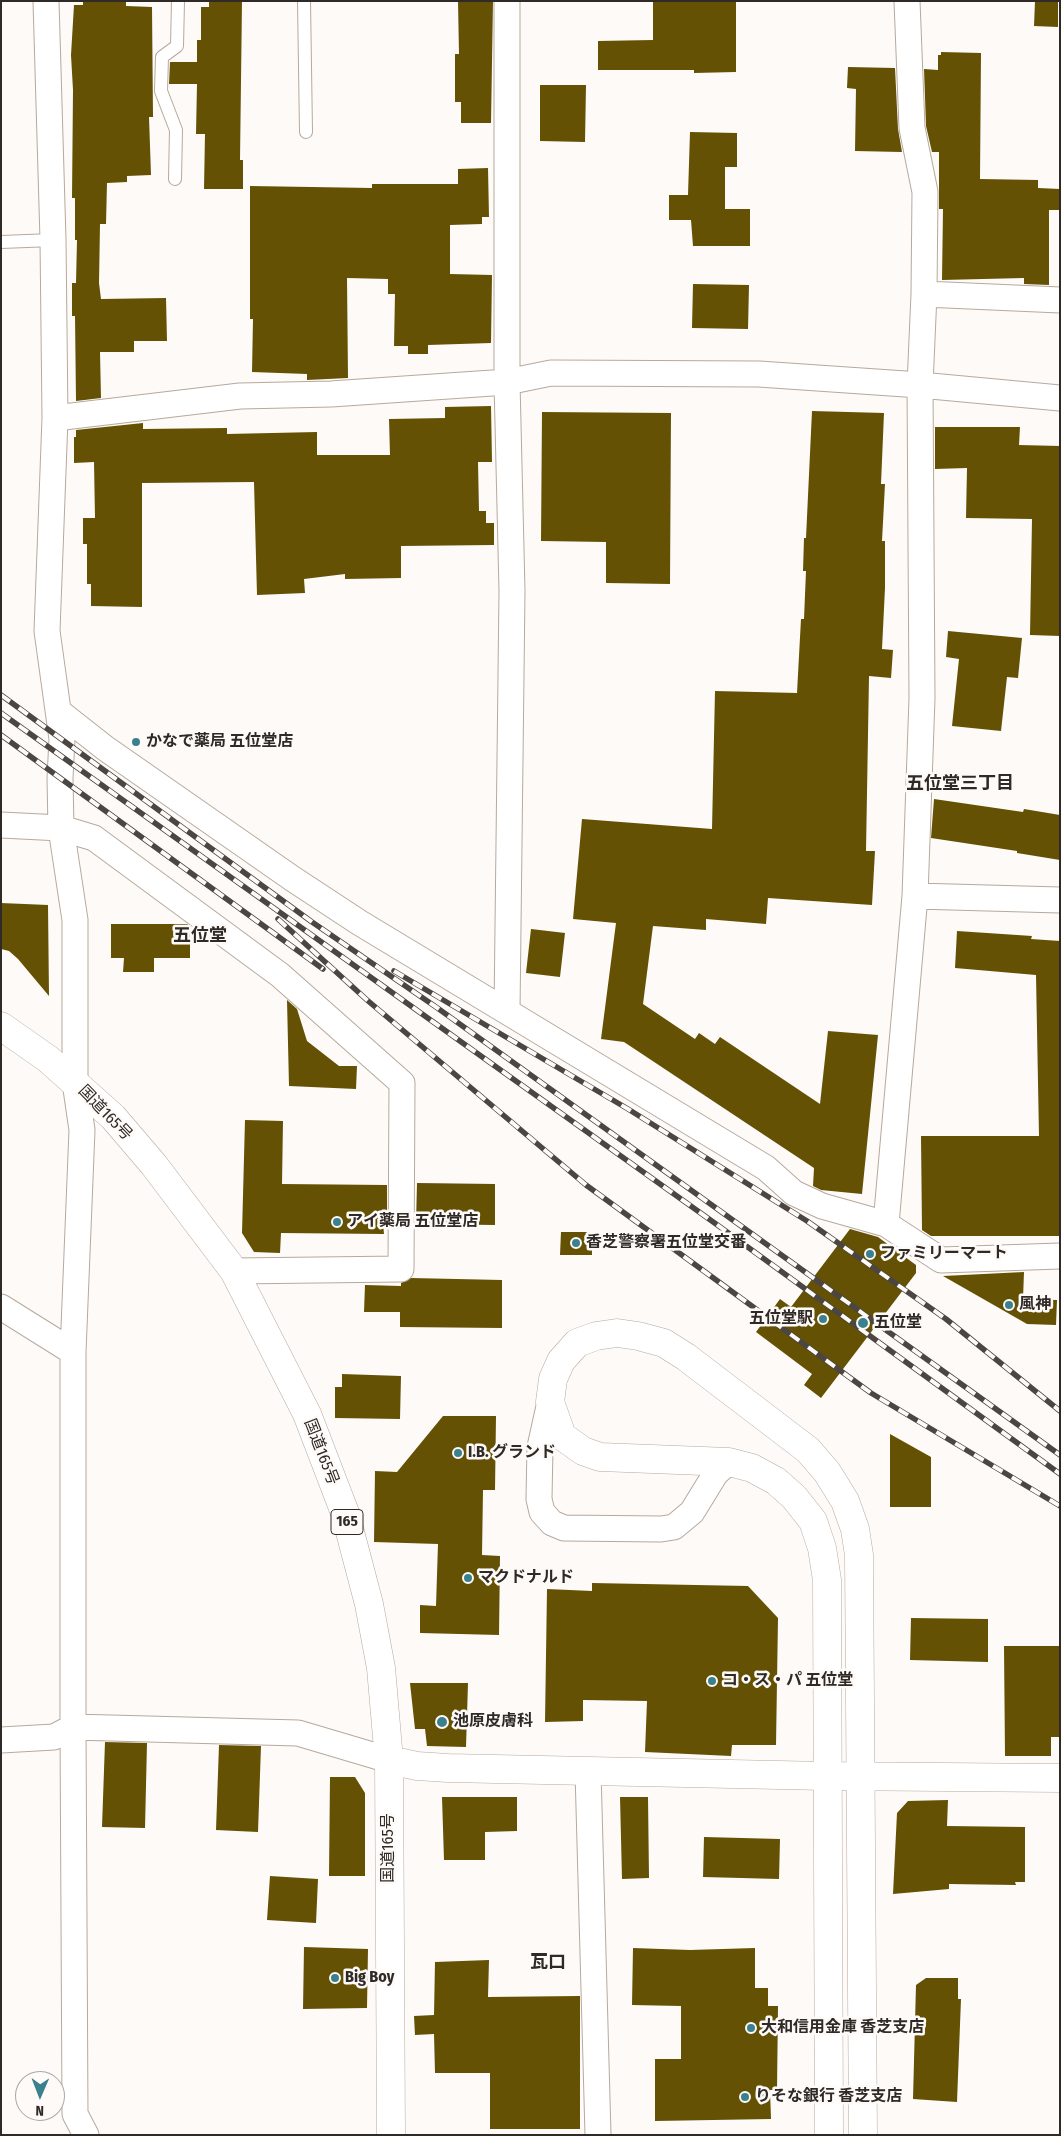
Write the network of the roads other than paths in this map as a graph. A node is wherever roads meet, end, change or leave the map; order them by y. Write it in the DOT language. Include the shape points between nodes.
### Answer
graph roads {
  1 [pos="46,1"];
  2 [pos="178,1"];
  3 [pos="304,1"];
  4 [pos="507,1"];
  5 [pos="907,1"];
  6 [pos="306,132"];
  7 [pos="175,179"];
  8 [pos="53,240"];
  9 [pos="1,242"];
  10 [pos="924,294"];
  11 [pos="1060,300"];
  12 [pos="506,382"];
  13 [pos="920,386"];
  14 [pos="1060,398"];
  15 [pos="55,418"];
  16 [pos="58,711"];
  17 [pos="1,825"];
  18 [pos="61,828"];
  19 [pos="915,896"];
  20 [pos="1060,900"];
  21 [pos="507,1011"];
  22 [pos="1,1026"];
  23 [pos="75,1082"];
  24 [pos="886,1224"];
  25 [pos="1060,1256"];
  26 [pos="234,1271"];
  27 [pos="1,1307"];
  28 [pos="73,1352"];
  29 [pos="550,1402"];
  30 [pos="729,1462"];
  31 [pos="73,1727"];
  32 [pos="1,1740"];
  33 [pos="389,1760"];
  34 [pos="588,1771"];
  35 [pos="826,1776"];
  36 [pos="860,1776"];
  37 [pos="1060,1778"];
  38 [pos="78,2128"];
  39 [pos="391,2135"];
  40 [pos="598,2135"];
  41 [pos="829,2135"];
  42 [pos="863,2135"];
  1 -- 8 [label="street"];
  2 -- 7 [label="lane" via="177,46 162,57 161,91 176,130"];
  3 -- 6 [label="lane"];
  4 -- 12 [label="street"];
  5 -- 10 [label="street" via="912,128 925,192"];
  8 -- 9 [label="lane"];
  8 -- 15 [label="street"];
  10 -- 11 [label="street"];
  10 -- 13 [label="street"];
  12 -- 13 [label="street" via="551,372 759,374"];
  12 -- 15 [label="street" via="331,394 240,396"];
  12 -- 21 [label="street" via="512,591"];
  13 -- 14 [label="street"];
  13 -- 19 [label="street" via="922,698"];
  15 -- 16 [label="street" via="47,631"];
  16 -- 18 [label="street" via="62,739"];
  16 -- 21 [label="street" via="105,748 293,879"];
  17 -- 18 [label="street"];
  18 -- 23 [label="street" via="75,920"];
  18 -- 26 [label="street" via="94,838 280,975 402,1083 401,1269"];
  19 -- 20 [label="street"];
  19 -- 24 [label="street"];
  21 -- 24 [label="street" via="766,1168 794,1193 822,1206"];
  22 -- 23 [label="main road, 国道165号 / 165"];
  23 -- 26 [label="main road, 国道165号 / 165" via="113,1117 148,1158"];
  23 -- 28 [label="street" via="82,1130"];
  24 -- 25 [label="street" via="941,1260"];
  26 -- 33 [label="main road, 国道165号 / 165" via="307,1414 345,1513 369,1604 381,1668"];
  27 -- 28 [label="street"];
  28 -- 31 [label="street"];
  29 -- 30 [label="main road" via="562,1436 583,1451 600,1457"];
  29 -- 30 [label="street" via="540,1447 539,1498 542,1512 564,1528 674,1527 692,1512 716,1473"];
  29 -- 36 [label="main road" via="553,1379 561,1361 577,1343 617,1333 638,1336 664,1343 686,1357 808,1450 827,1472 845,1501 855,1529 859,1555"];
  30 -- 35 [label="main road" via="752,1468 776,1481 794,1497 813,1521 822,1548 827,1580"];
  31 -- 32 [label="street" via="54,1737"];
  31 -- 33 [label="street" via="298,1733"];
  31 -- 38 [label="street"];
  33 -- 34 [label="main road" via="448,1768"];
  33 -- 39 [label="main road, 国道165号 / 165"];
  34 -- 35 [label="main road"];
  34 -- 40 [label="street"];
  35 -- 36 [label="main road"];
  35 -- 41 [label="main road"];
  36 -- 37 [label="main road"];
  36 -- 42 [label="main road"];
}
